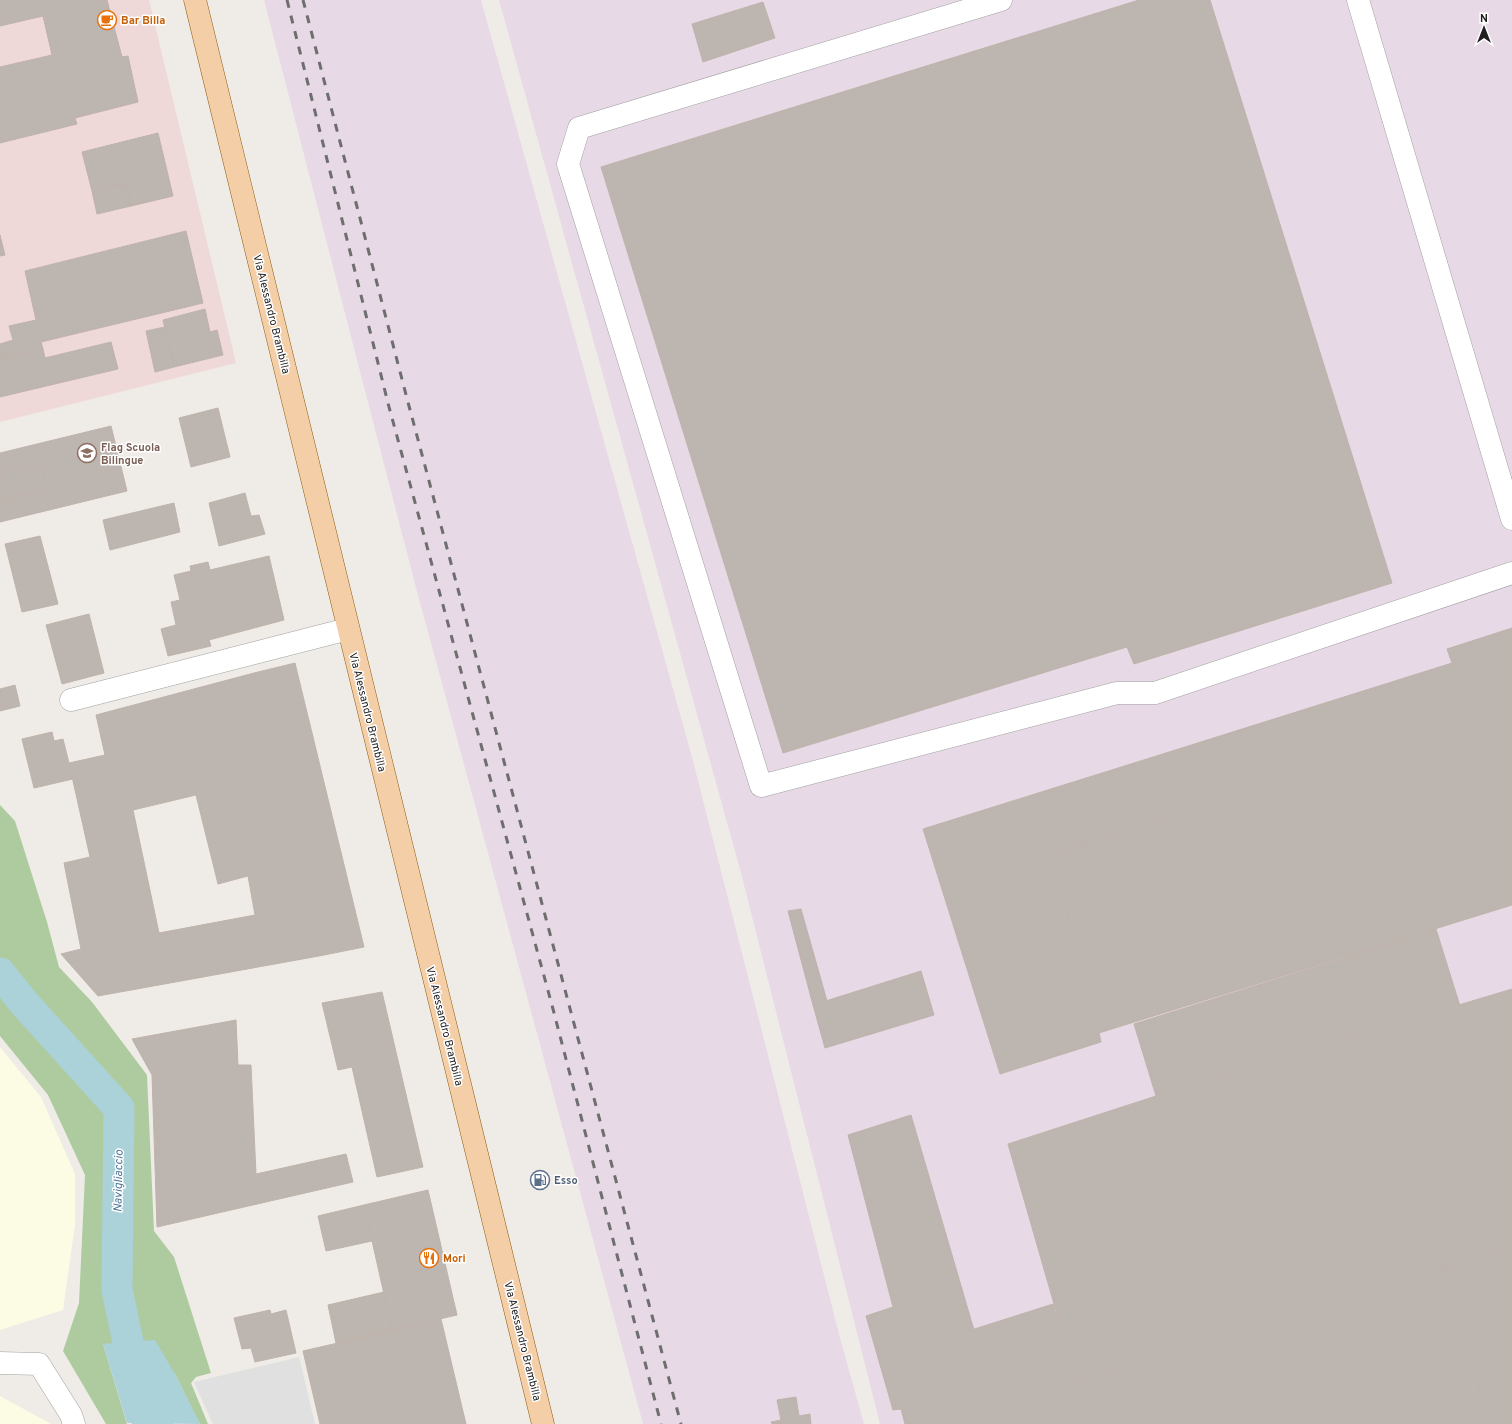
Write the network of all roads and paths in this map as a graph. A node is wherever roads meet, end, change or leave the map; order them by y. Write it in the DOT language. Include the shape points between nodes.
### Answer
graph roads {
  1 [pos="195,0"];
  2 [pos="1001,0"];
  3 [pos="1358,0"];
  4 [pos="1512,518"];
  5 [pos="1512,573"];
  6 [pos="348,629"];
  7 [pos="71,700"];
  8 [pos="0,1363"];
  9 [pos="74,1424"];
  10 [pos="543,1424"];
  1 -- 6 [label="main road, Via Alessandro Brambilla"];
  2 -- 5 [label="street" via="579,128 568,164 761,786 1117,693 1154,693"];
  3 -- 4 [label="street"];
  6 -- 7 [label="street"];
  6 -- 10 [label="main road, Via Alessandro Brambilla"];
  8 -- 9 [label="street" via="38,1364 71,1415"];
}
